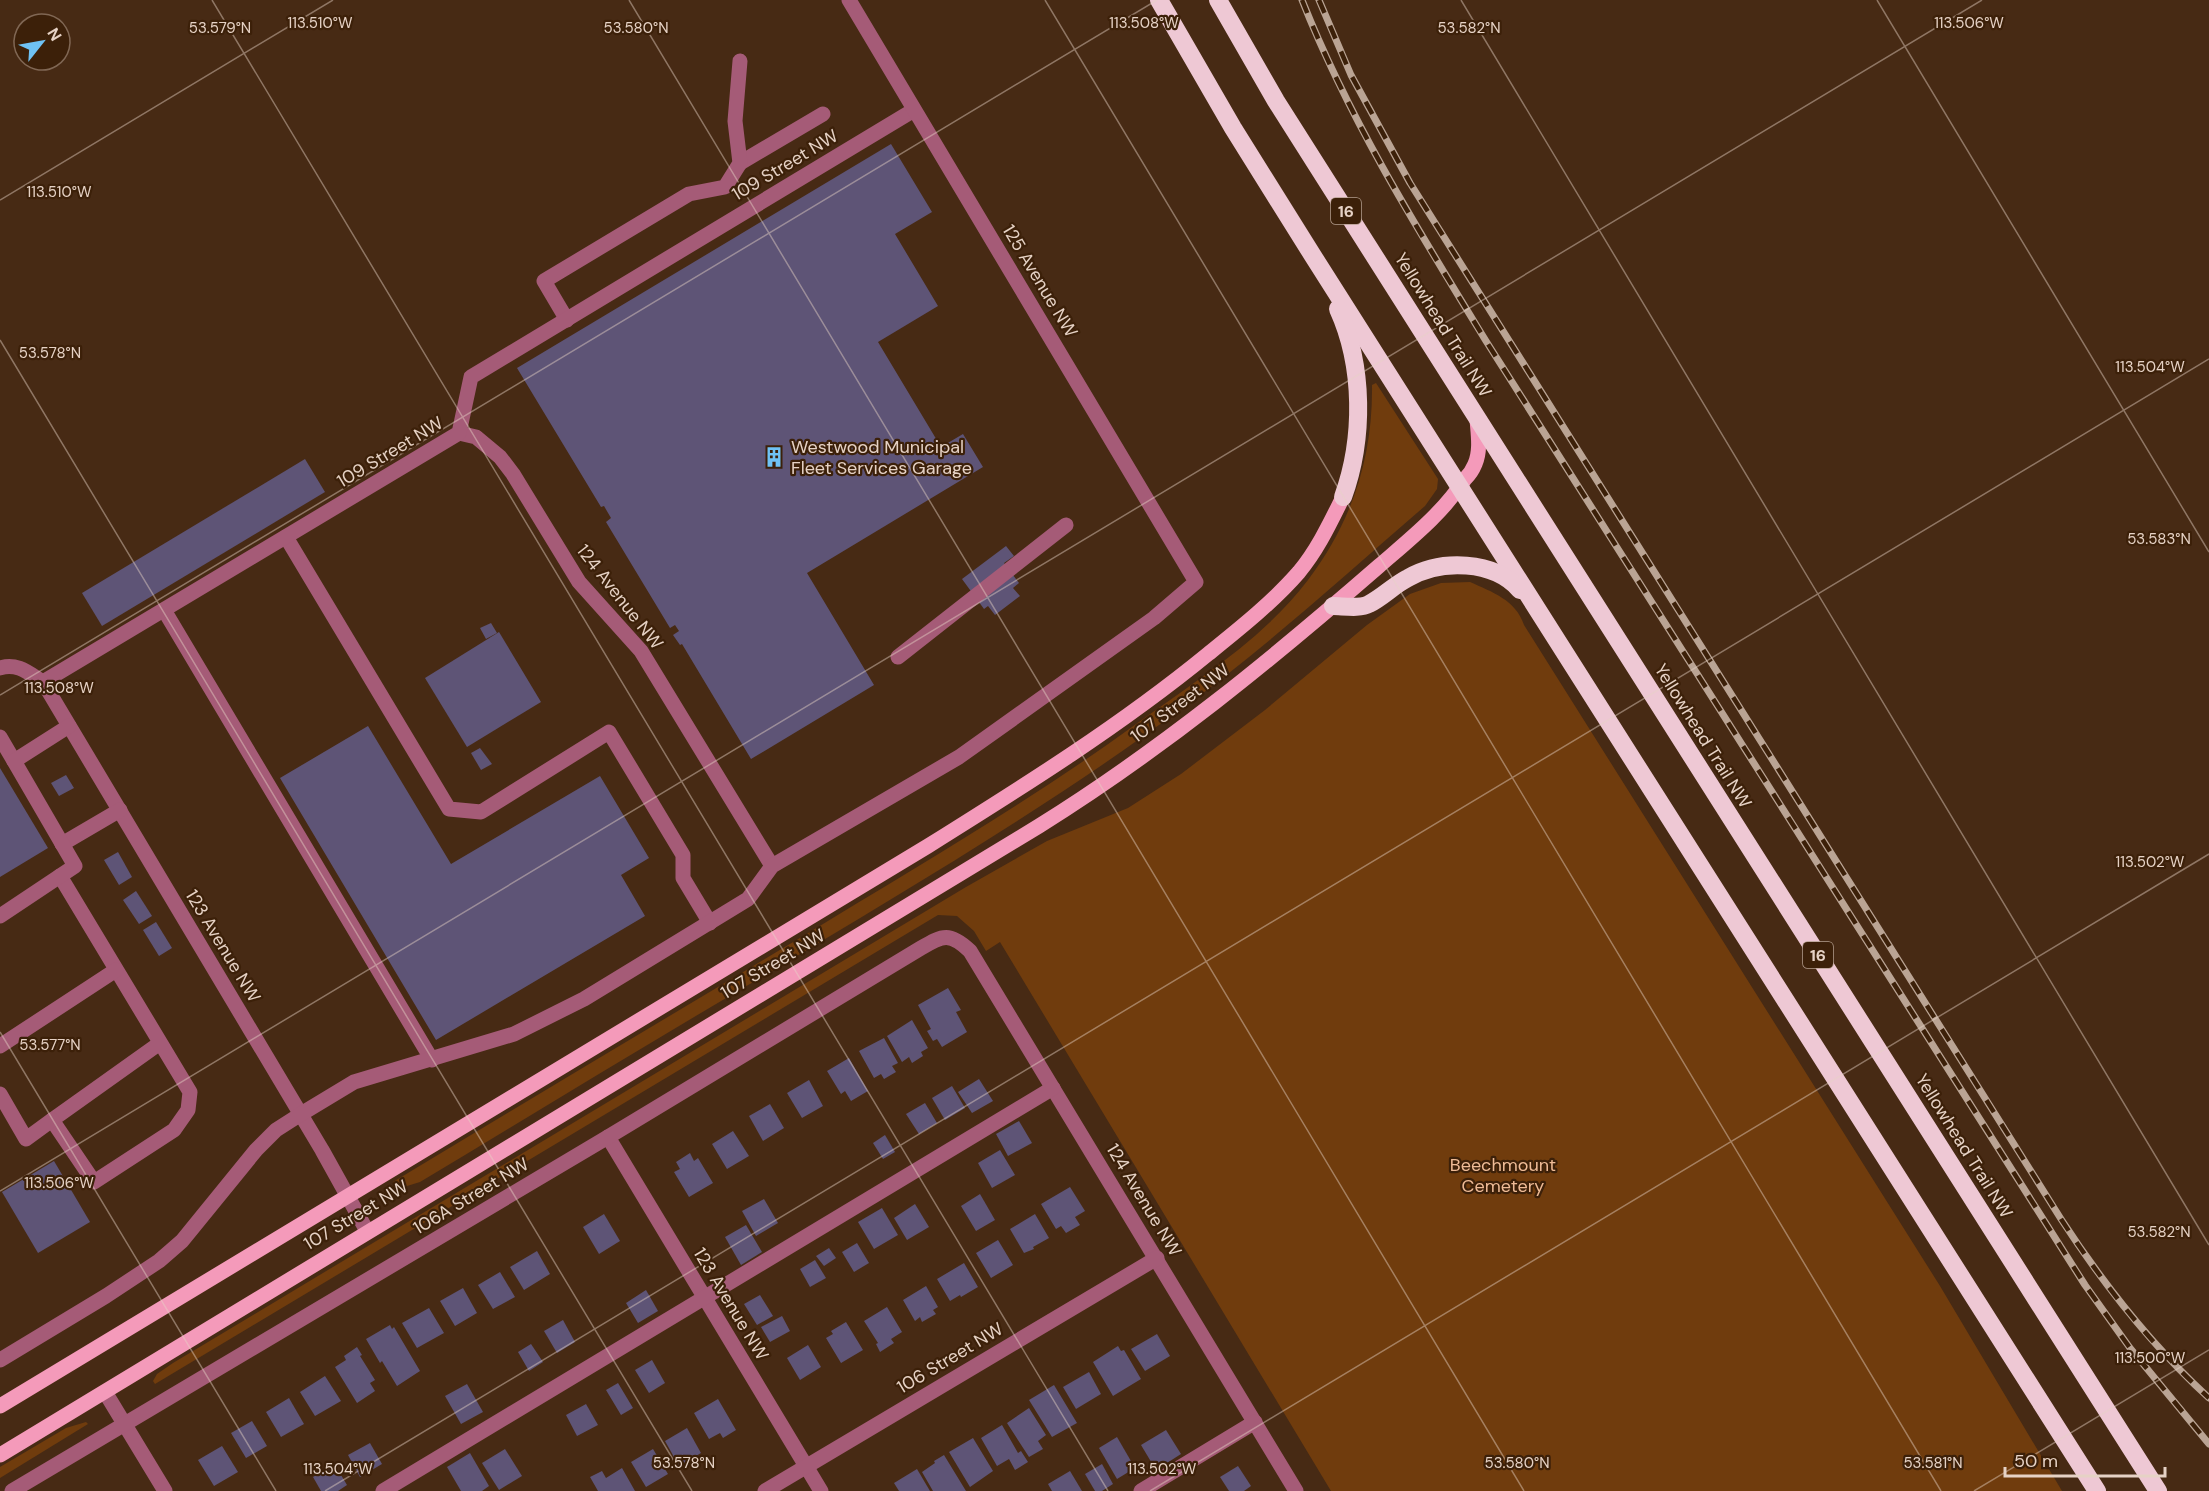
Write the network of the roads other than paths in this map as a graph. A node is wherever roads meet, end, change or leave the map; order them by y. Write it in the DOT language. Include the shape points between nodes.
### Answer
graph roads {
  1 [pos="849,0"];
  2 [pos="1159,0"];
  3 [pos="1218,0"];
  4 [pos="740,61"];
  5 [pos="914,110"];
  6 [pos="823,114"];
  7 [pos="740,163"];
  8 [pos="1313,256"];
  9 [pos="567,320"];
  10 [pos="1477,419"];
  11 [pos="459,433"];
  12 [pos="1460,488"];
  13 [pos="1343,497"];
  14 [pos="1066,525"];
  15 [pos="286,537"];
  16 [pos="1333,606"];
  17 [pos="1536,608"];
  18 [pos="164,610"];
  19 [pos="898,657"];
  20 [pos="0,668"];
  21 [pos="43,682"];
  22 [pos="69,726"];
  23 [pos="0,737"];
  24 [pos="14,761"];
  25 [pos="120,810"];
  26 [pos="62,844"];
  27 [pos="772,866"];
  28 [pos="60,876"];
  29 [pos="0,916"];
  30 [pos="710,922"];
  31 [pos="949,936"];
  32 [pos="116,970"];
  33 [pos="160,1043"];
  34 [pos="0,1046"];
  35 [pos="432,1060"];
  36 [pos="1053,1088"];
  37 [pos="0,1094"];
  38 [pos="301,1114"];
  39 [pos="52,1120"];
  40 [pos="608,1137"];
  41 [pos="348,1197"];
  42 [pos="367,1231"];
  43 [pos="1156,1258"];
  44 [pos="704,1297"];
  45 [pos="0,1360"];
  46 [pos="105,1392"];
  47 [pos="0,1406"];
  48 [pos="1255,1422"];
  49 [pos="124,1423"];
  50 [pos="0,1455"];
  51 [pos="806,1466"];
  52 [pos="12,1491"];
  53 [pos="165,1491"];
  54 [pos="383,1491"];
  55 [pos="765,1491"];
  56 [pos="821,1491"];
  57 [pos="1141,1491"];
  58 [pos="1296,1491"];
  59 [pos="2097,1491"];
  60 [pos="2158,1491"];
  1 -- 5 [label="street, 125 Avenue NW"];
  2 -- 8 [label="highway"];
  3 -- 10 [label="highway, Yellowhead Trail NW / 16" via="1276,101"];
  4 -- 7 [label="street" via="735,121"];
  5 -- 9 [label="street, 109 Street NW"];
  5 -- 27 [label="street, 125 Avenue NW" via="1196,582 1154,618 959,757"];
  6 -- 7 [label="street"];
  7 -- 9 [label="street" via="725,187 689,194 544,281"];
  8 -- 12 [label="highway"];
  8 -- 13 [label="highway" via="1342,319 1354,365 1356,442"];
  9 -- 11 [label="street, 109 Street NW" via="471,377"];
  10 -- 12 [label="main road, 107 Street NW" via="1479,443 1475,465"];
  10 -- 60 [label="highway, Yellowhead Trail NW / 16"];
  11 -- 15 [label="street, 109 Street NW"];
  11 -- 27 [label="street, 124 Avenue NW" via="476,437 500,457 579,582 641,651"];
  12 -- 16 [label="main road, 107 Street NW" via="1433,519"];
  12 -- 17 [label="highway"];
  13 -- 41 [label="main road, 107 Street NW" via="1322,540 1299,572 1173,683 1092,741 1023,788"];
  14 -- 19 [label="street"];
  15 -- 18 [label="street, 109 Street NW"];
  15 -- 30 [label="street" via="449,809 481,812 609,732 683,855 683,878"];
  16 -- 17 [label="highway" via="1368,606 1419,572 1451,565 1488,570 1504,577"];
  16 -- 42 [label="main road, 107 Street NW" via="1214,704 1062,812"];
  17 -- 59 [label="highway"];
  18 -- 21 [label="street, 109 Street NW"];
  18 -- 35 [label="street"];
  20 -- 21 [label="street" via="21,668"];
  21 -- 22 [label="street, 123 Avenue NW"];
  22 -- 24 [label="street"];
  22 -- 25 [label="street, 123 Avenue NW"];
  23 -- 24 [label="street"];
  24 -- 26 [label="street"];
  25 -- 26 [label="street"];
  25 -- 38 [label="street, 123 Avenue NW"];
  26 -- 28 [label="street" via="75,866"];
  27 -- 30 [label="street" via="748,899"];
  28 -- 29 [label="street"];
  28 -- 32 [label="street"];
  30 -- 35 [label="street" via="545,1020 514,1035"];
  31 -- 36 [label="street, 124 Avenue NW" via="970,951"];
  31 -- 40 [label="street, 106A Street NW" via="921,948"];
  32 -- 33 [label="street"];
  32 -- 34 [label="street"];
  33 -- 39 [label="street"];
  33 -- 39 [label="street" via="190,1092 189,1110 174,1130 94,1182"];
  35 -- 38 [label="street" via="354,1082"];
  36 -- 43 [label="street, 124 Avenue NW"];
  36 -- 44 [label="street"];
  37 -- 39 [label="street" via="26,1139"];
  38 -- 41 [label="street, 123 Avenue NW"];
  38 -- 45 [label="street" via="276,1130 256,1150 182,1241 159,1261"];
  40 -- 44 [label="street, 123 Avenue NW"];
  40 -- 49 [label="street, 106A Street NW"];
  41 -- 42 [label="street, 123 Avenue NW"];
  41 -- 47 [label="main road, 107 Street NW"];
  42 -- 46 [label="main road, 107 Street NW"];
  43 -- 48 [label="street, 124 Avenue NW"];
  43 -- 51 [label="street, 106 Street NW"];
  44 -- 51 [label="street, 123 Avenue NW"];
  44 -- 54 [label="street"];
  46 -- 49 [label="street"];
  46 -- 50 [label="main road, 107 Street NW"];
  48 -- 57 [label="street"];
  48 -- 58 [label="street, 124 Avenue NW"];
  49 -- 52 [label="street, 106A Street NW"];
  49 -- 53 [label="street"];
  51 -- 55 [label="street, 106 Street NW"];
  51 -- 56 [label="street, 123 Avenue NW"];
}
